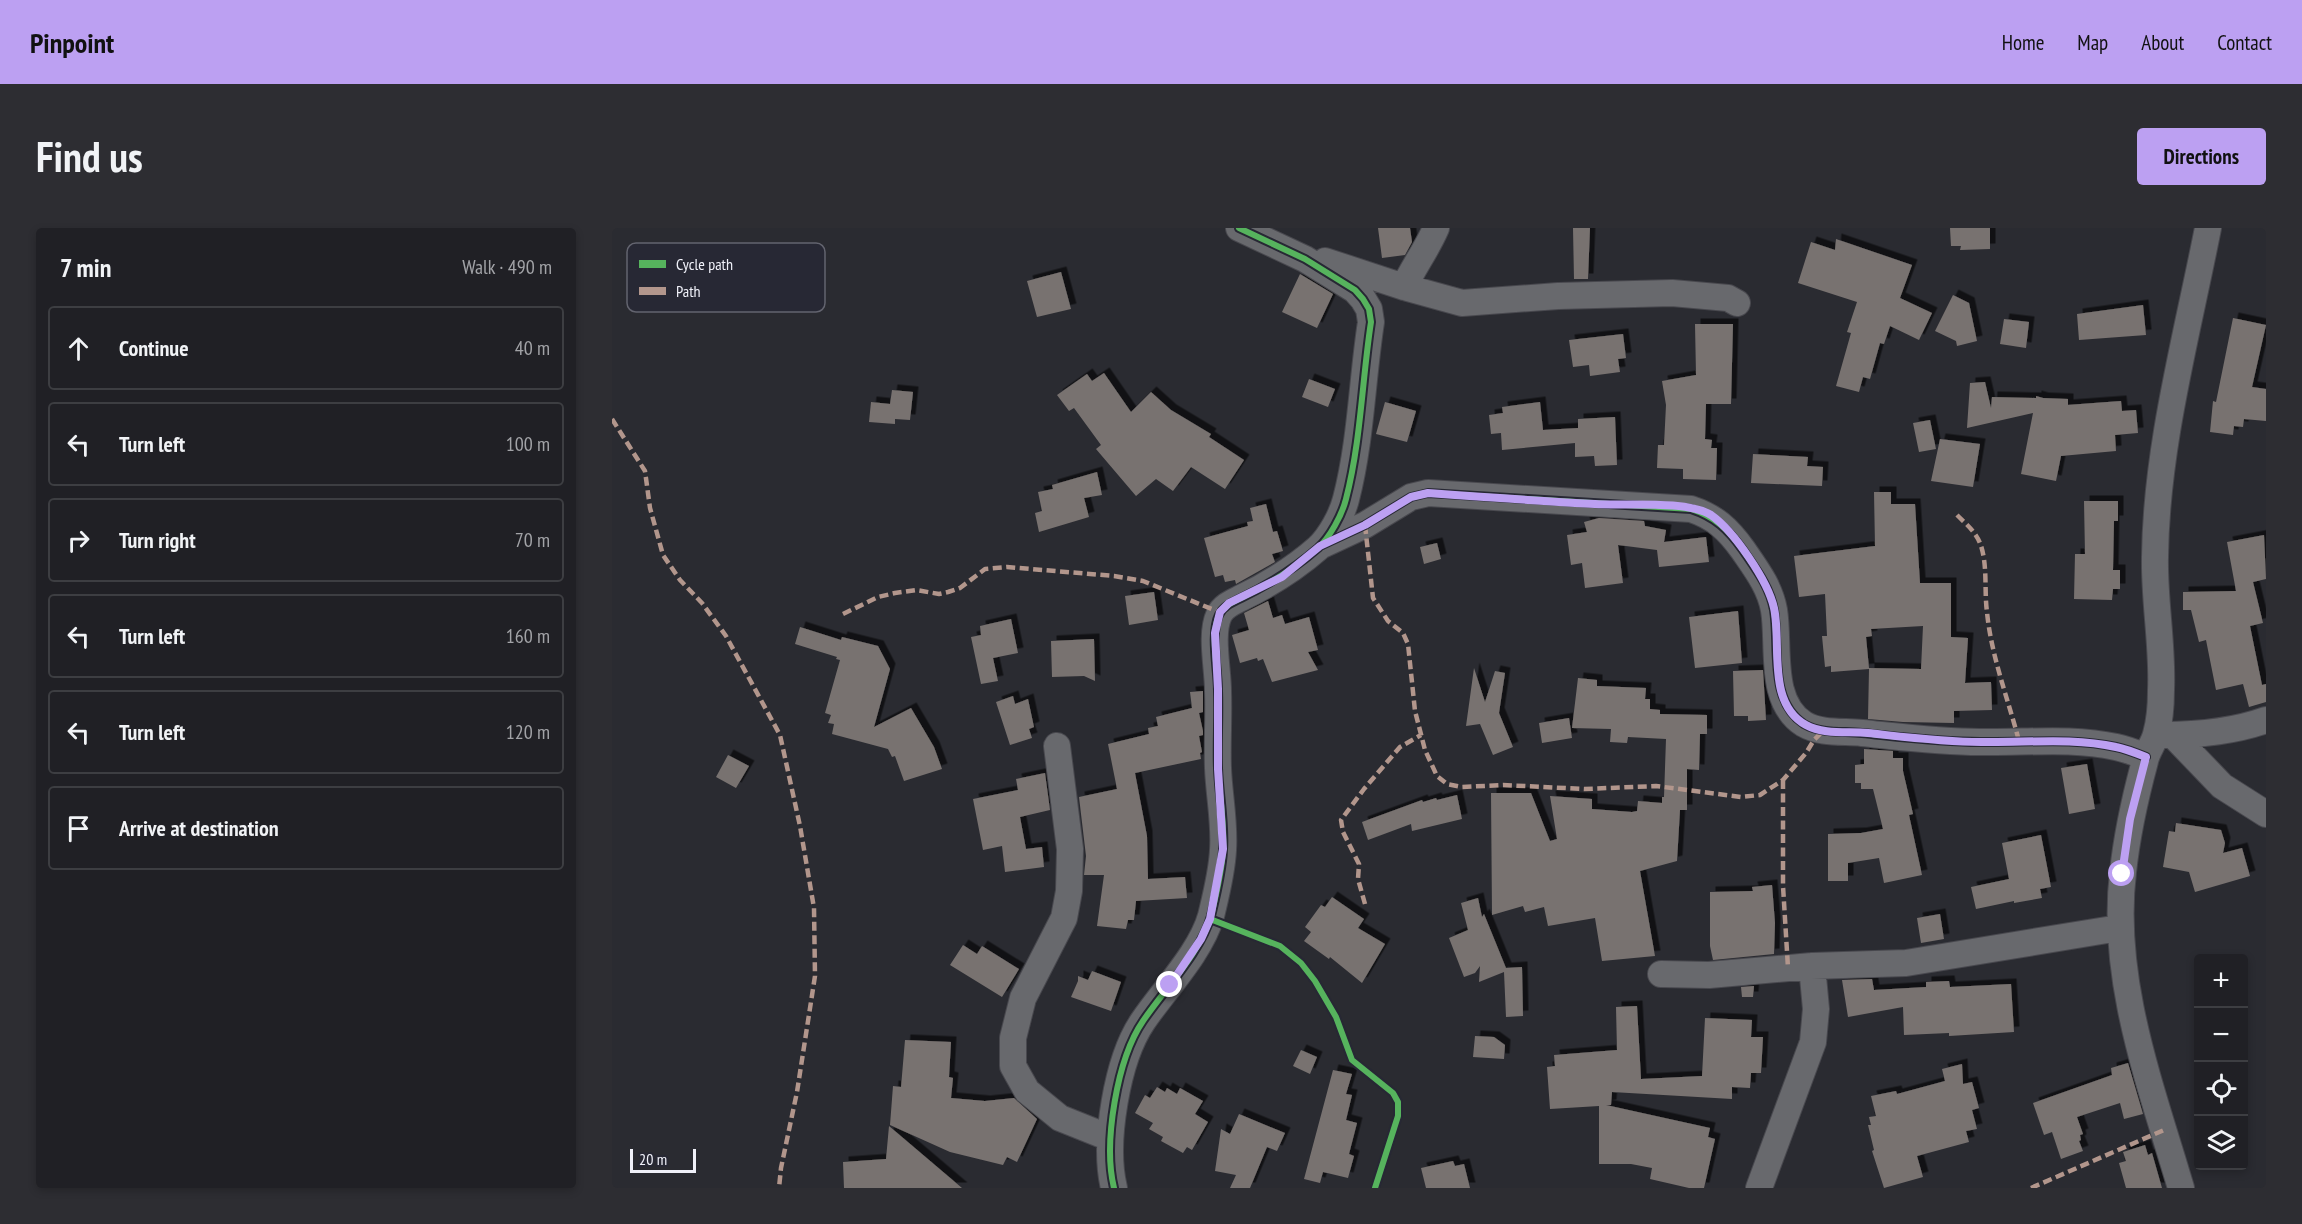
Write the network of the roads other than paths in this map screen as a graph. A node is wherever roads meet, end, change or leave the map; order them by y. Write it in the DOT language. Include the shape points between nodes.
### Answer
graph roads {
  1 [pos="1239,228"];
  2 [pos="1436,228"];
  3 [pos="2208,228"];
  4 [pos="1287,250"];
  5 [pos="1404,287"];
  6 [pos="1737,303"];
  7 [pos="1320,546"];
  8 [pos="2266,720"];
  9 [pos="2159,742"];
  10 [pos="1058,746"];
  11 [pos="2266,814"];
  12 [pos="2120,928"];
  13 [pos="1812,966"];
  14 [pos="1661,974"];
  15 [pos="1110,1138"];
  16 [pos="1114,1188"];
  17 [pos="1760,1188"];
  18 [pos="2181,1188"];
  1 -- 4 [label="street"];
  2 -- 5 [label="street"];
  3 -- 9 [label="street" via="2162,461 2155,557 2161,690"];
  4 -- 5 [label="street"];
  4 -- 7 [label="street" via="1355,290 1369,309 1371,322 1346,499"];
  5 -- 6 [label="street" via="1462,303 1672,293 1728,298"];
  7 -- 9 [label="street" via="1411,497 1428,493 1691,508 1711,515 1733,537 1764,581 1774,608 1780,687 1787,706 1806,725 1823,731 1980,742 2068,742 2117,747"];
  7 -- 15 [label="street" via="1282,577 1229,603 1220,612 1215,633 1223,849 1217,887 1201,939 1142,1022 1128,1049"];
  8 -- 9 [label="street"];
  9 -- 11 [label="street"];
  9 -- 12 [label="street" via="2130,819"];
  10 -- 15 [label="street" via="1070,849 1069,891 1064,918 1023,998 1013,1038 1013,1066 1027,1091 1060,1118"];
  12 -- 13 [label="street" via="1906,963"];
  12 -- 18 [label="street" via="2147,1079"];
  13 -- 14 [label="street" via="1709,975"];
  13 -- 17 [label="street" via="1816,1009 1813,1042"];
  15 -- 16 [label="street"];
}
